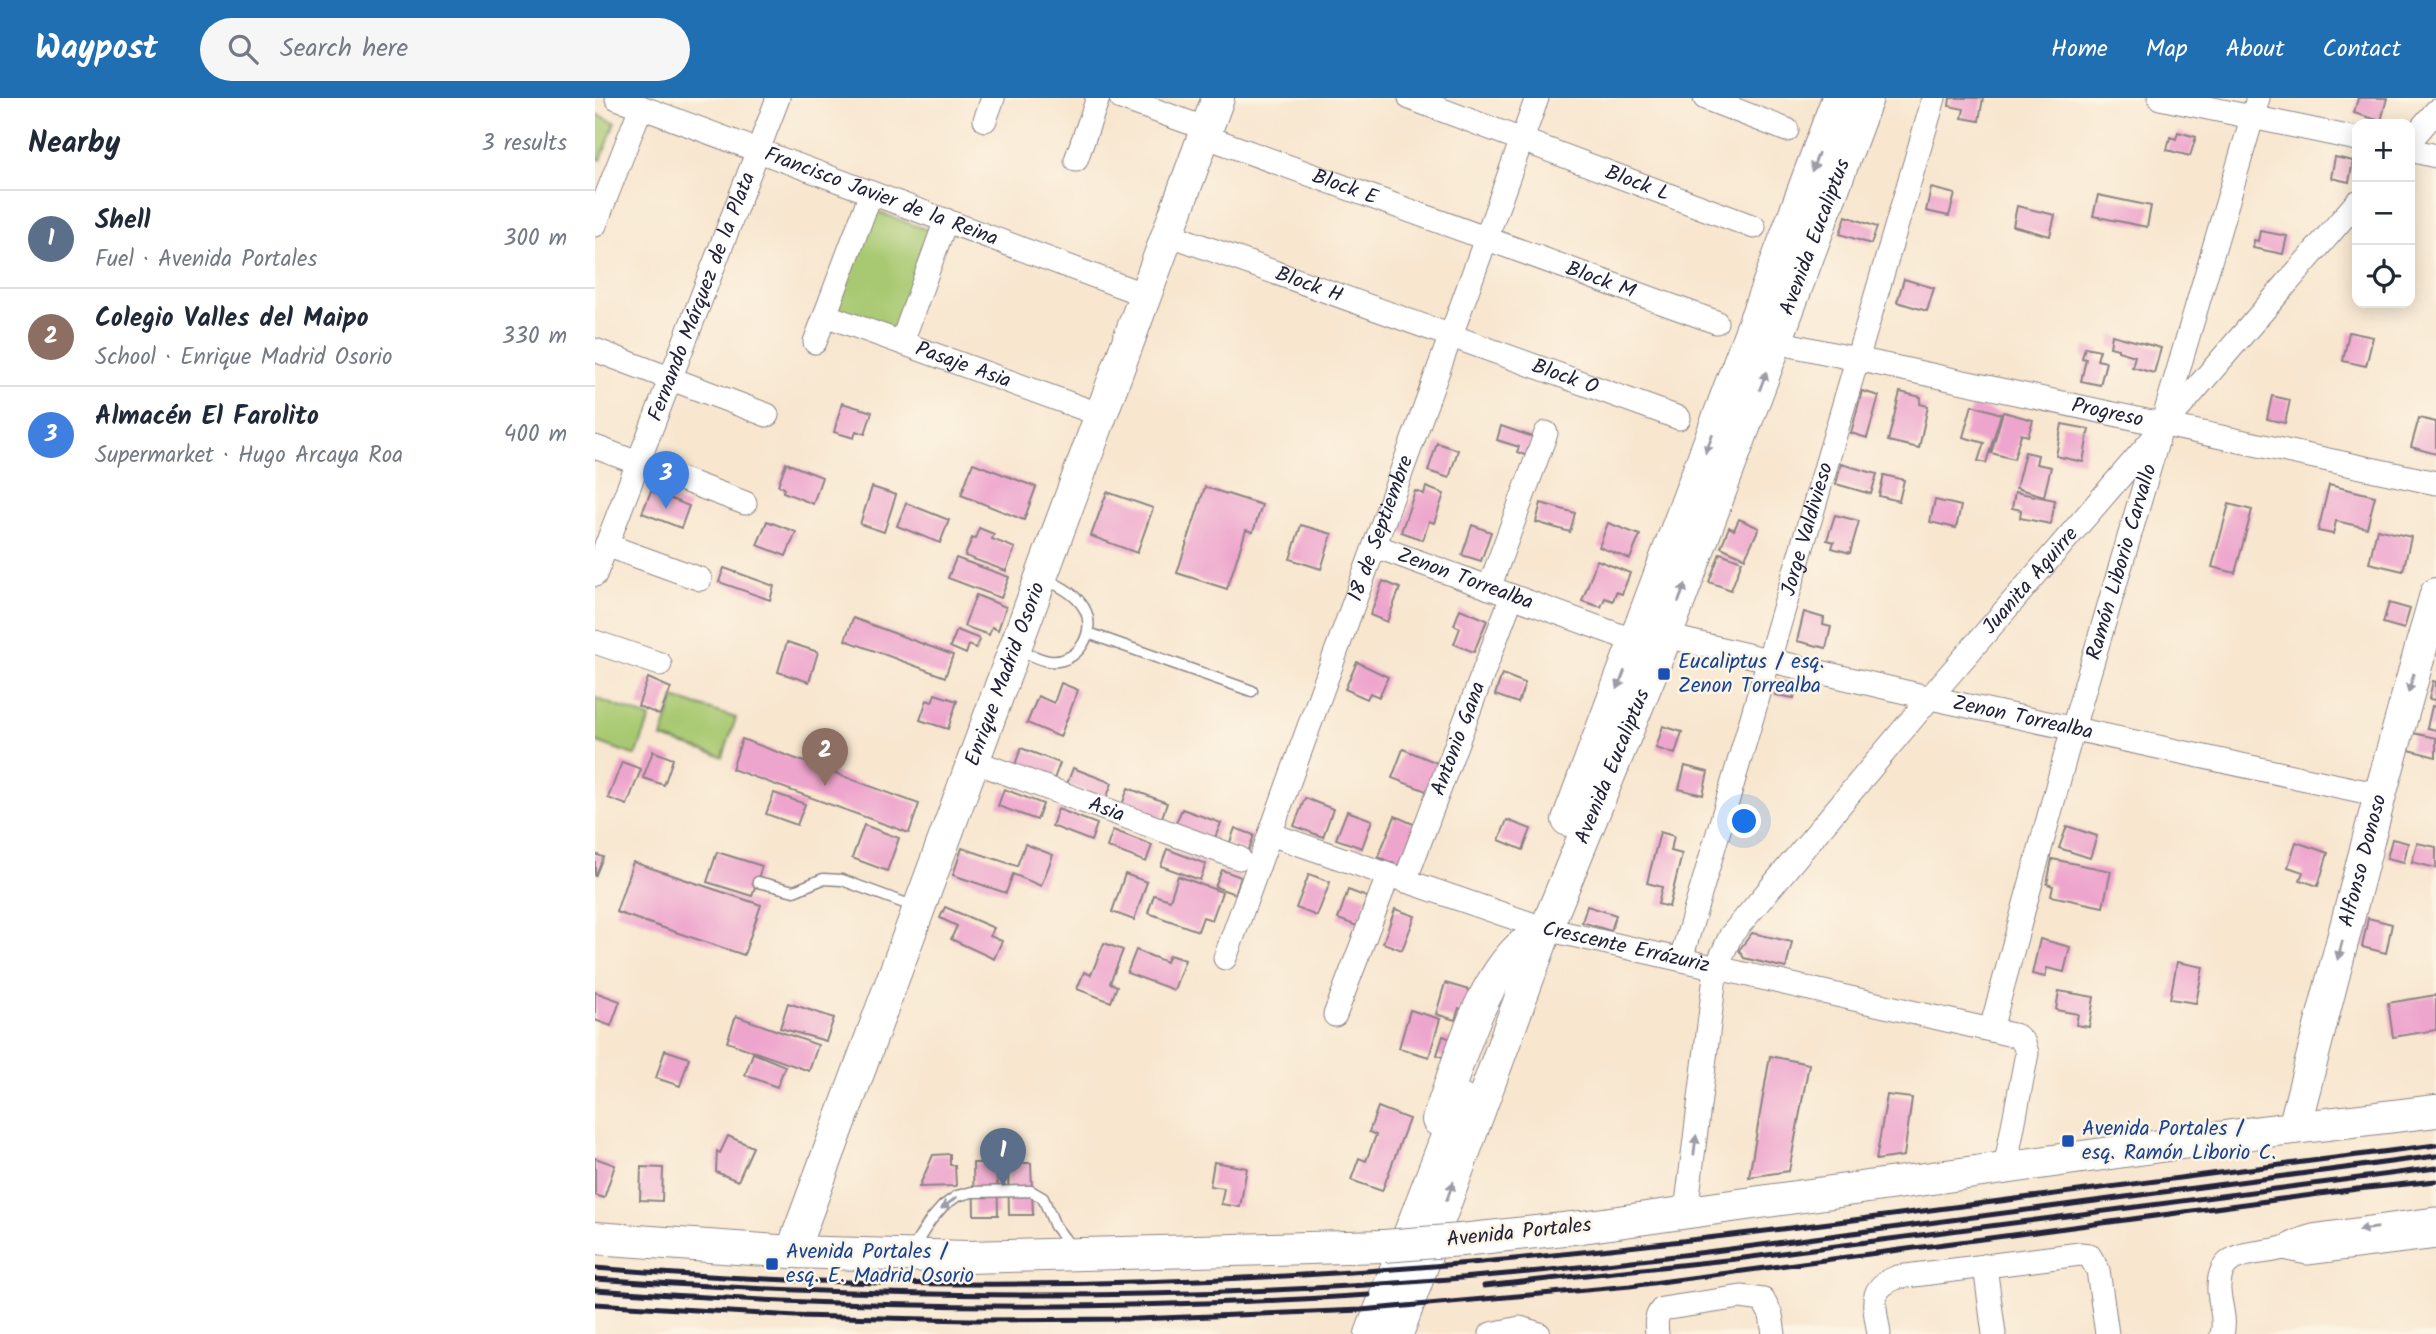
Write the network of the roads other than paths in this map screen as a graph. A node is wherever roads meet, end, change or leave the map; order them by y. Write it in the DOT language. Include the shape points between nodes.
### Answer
graph roads {
  1 [pos="617,98"];
  2 [pos="778,98"];
  3 [pos="1098,98"];
  4 [pos="1121,98"];
  5 [pos="1218,98"];
  6 [pos="1411,98"];
  7 [pos="1537,98"];
  8 [pos="1705,98"];
  9 [pos="1838,98"];
  10 [pos="1867,98"];
  11 [pos="1934,98"];
  12 [pos="2160,98"];
  13 [pos="641,107"];
  14 [pos="2255,108"];
  15 [pos="2436,111"];
  16 [pos="1787,130"];
  17 [pos="1205,132"];
  18 [pos="2415,135"];
  19 [pos="2352,137"];
  20 [pos="1523,139"];
  21 [pos="758,150"];
  22 [pos="2415,151"];
  23 [pos="2436,156"];
  24 [pos="1076,160"];
  25 [pos="871,193"];
  26 [pos="2352,208"];
  27 [pos="946,220"];
  28 [pos="595,225"];
  29 [pos="1754,227"];
  30 [pos="1168,234"];
  31 [pos="1486,238"];
  32 [pos="1145,295"];
  33 [pos="825,315"];
  34 [pos="1716,322"];
  35 [pos="1451,336"];
  36 [pos="815,342"];
  37 [pos="902,342"];
  38 [pos="1777,342"];
  39 [pos="595,350"];
  40 [pos="1858,358"];
  41 [pos="669,377"];
  42 [pos="768,415"];
  43 [pos="1101,415"];
  44 [pos="1679,418"];
  45 [pos="2164,425"];
  46 [pos="1546,433"];
  47 [pos="595,447"];
  48 [pos="637,463"];
  49 [pos="2436,483"];
  50 [pos="745,503"];
  51 [pos="1375,546"];
  52 [pos="599,559"];
  53 [pos="1041,577"];
  54 [pos="700,579"];
  55 [pos="1489,588"];
  56 [pos="2436,594"];
  57 [pos="1512,596"];
  58 [pos="1088,633"];
  59 [pos="1650,639"];
  60 [pos="595,642"];
  61 [pos="1015,648"];
  62 [pos="1769,660"];
  63 [pos="660,664"];
  64 [pos="1252,691"];
  65 [pos="1930,698"];
  66 [pos="2073,728"];
  67 [pos="973,761"];
  68 [pos="2380,795"];
  69 [pos="1271,834"];
  70 [pos="1239,858"];
  71 [pos="1397,878"];
  72 [pos="758,882"];
  73 [pos="919,909"];
  74 [pos="1532,933"];
  75 [pos="1225,958"];
  76 [pos="1681,960"];
  77 [pos="1716,968"];
  78 [pos="1335,1015"];
  79 [pos="1991,1028"];
  80 [pos="2436,1111"];
  81 [pos="2294,1128"];
  82 [pos="2005,1168"];
  83 [pos="1686,1212"];
  84 [pos="2436,1219"];
  85 [pos="2436,1237"];
  86 [pos="595,1238"];
  87 [pos="1353,1247"];
  88 [pos="2284,1248"];
  89 [pos="792,1252"];
  90 [pos="907,1256"];
  91 [pos="1076,1256"];
  92 [pos="1398,1266"];
  93 [pos="1985,1266"];
  94 [pos="1658,1324"];
  95 [pos="1535,1332"];
  96 [pos="2224,1332"];
  97 [pos="1371,1334"];
  98 [pos="1397,1334"];
  99 [pos="1491,1334"];
  100 [pos="1774,1334"];
  101 [pos="1879,1334"];
  102 [pos="1994,1334"];
  103 [pos="2107,1334"];
  1 -- 13 [label="street, Francisco Javier de la Reina"];
  2 -- 21 [label="street, Fernando Márquez de la Plata"];
  3 -- 24 [label="street"];
  4 -- 17 [label="street, Block E"];
  5 -- 17 [label="main road, Enrique Madrid Osorio"];
  6 -- 20 [label="street, Block L"];
  7 -- 20 [label="street, 18 de Septiembre"];
  8 -- 16 [label="street"];
  9 -- 59 [label="main road, Avenida Eucaliptus, one-way"];
  10 -- 38 [label="main road, Avenida Eucaliptus"];
  11 -- 40 [label="street, Jorge Valdivieso"];
  12 -- 14 [label="street"];
  13 -- 21 [label="street, Francisco Javier de la Reina"];
  13 -- 28 [label="street"];
  14 -- 19 [label="street"];
  14 -- 45 [label="street, Ramón Liborio Carvallo"];
  15 -- 18 [label="street"];
  17 -- 30 [label="main road, Enrique Madrid Osorio"];
  17 -- 31 [label="street, Block E"];
  20 -- 29 [label="street, Block L"];
  20 -- 31 [label="street, 18 de Septiembre"];
  21 -- 25 [label="street, Francisco Javier de la Reina"];
  21 -- 41 [label="street, Fernando Márquez de la Plata"];
  22 -- 23 [label="street"];
  25 -- 27 [label="street, Francisco Javier de la Reina"];
  25 -- 33 [label="street"];
  26 -- 45 [label="street, Juanita Aguirre"];
  27 -- 32 [label="street, Francisco Javier de la Reina"];
  27 -- 37 [label="street"];
  30 -- 32 [label="main road, Enrique Madrid Osorio"];
  30 -- 35 [label="street, Block H"];
  31 -- 34 [label="street, Block M"];
  31 -- 35 [label="street, 18 de Septiembre"];
  32 -- 43 [label="main road, Enrique Madrid Osorio"];
  33 -- 36 [label="street"];
  33 -- 37 [label="street, Pasaje Asia"];
  35 -- 44 [label="street, Block O"];
  35 -- 51 [label="street, 18 de Septiembre"];
  37 -- 43 [label="street, Pasaje Asia"];
  38 -- 40 [label="street, Progreso"];
  59 -- 38 [label="main road, Avenida Eucaliptus, one-way"];
  39 -- 41 [label="street"];
  40 -- 45 [label="street, Progreso"];
  40 -- 62 [label="street, Jorge Valdivieso"];
  41 -- 42 [label="street"];
  41 -- 48 [label="street, Fernando Márquez de la Plata"];
  43 -- 53 [label="main road, Enrique Madrid Osorio"];
  45 -- 49 [label="street, Progreso"];
  45 -- 65 [label="street, Juanita Aguirre"];
  45 -- 66 [label="street, Ramón Liborio Carvallo"];
  46 -- 55 [label="street"];
  47 -- 48 [label="street"];
  48 -- 50 [label="street"];
  48 -- 52 [label="street, Fernando Márquez de la Plata"];
  51 -- 55 [label="street, Zenon Torrealba"];
  51 -- 69 [label="street, 18 de Septiembre"];
  52 -- 54 [label="street"];
  53 -- 58 [label="lane" via="1083,605"];
  53 -- 61 [label="main road, Enrique Madrid Osorio"];
  55 -- 57 [label="street, Zenon Torrealba"];
  56 -- 68 [label="main road, Alfonso Donoso, one-way"];
  57 -- 59 [label="street, Zenon Torrealba"];
  57 -- 71 [label="street, Antonio Gana"];
  58 -- 61 [label="lane" via="1073,655 1056,661"];
  58 -- 64 [label="lane"];
  59 -- 62 [label="street, Zenon Torrealba"];
  59 -- 74 [label="main road, Avenida Eucaliptus"];
  60 -- 63 [label="street"];
  61 -- 67 [label="main road, Enrique Madrid Osorio"];
  62 -- 65 [label="street, Zenon Torrealba"];
  62 -- 76 [label="street, Jorge Valdivieso"];
  65 -- 66 [label="street, Zenon Torrealba"];
  65 -- 77 [label="street, Juanita Aguirre" via="1731,935"];
  66 -- 68 [label="street, Zenon Torrealba"];
  66 -- 79 [label="street, Ramón Liborio Carvallo"];
  67 -- 70 [label="street, Asia"];
  67 -- 73 [label="main road, Enrique Madrid Osorio"];
  68 -- 81 [label="main road, Alfonso Donoso, one-way"];
  69 -- 71 [label="street, Crescente Errázuriz"];
  69 -- 75 [label="street, 18 de Septiembre"];
  71 -- 74 [label="street, Crescente Errázuriz"];
  71 -- 78 [label="street, Antonio Gana"];
  72 -- 73 [label="lane" via="794,891 823,879 842,880"];
  73 -- 89 [label="main road, Enrique Madrid Osorio"];
  74 -- 76 [label="street, Crescente Errázuriz"];
  74 -- 87 [label="main road" via="1498,971 1396,1216"];
  74 -- 92 [label="main road, Avenida Eucaliptus"];
  76 -- 77 [label="street, Crescente Errázuriz"];
  77 -- 79 [label="street, Crescente Errázuriz"];
  83 -- 77 [label="street, Juanita Aguirre, one-way"];
  79 -- 82 [label="street, Crescente Errázuriz" via="2017,1036 2027,1053"];
  80 -- 81 [label="main road, Avenida Portales"];
  81 -- 82 [label="main road, Avenida Portales"];
  82 -- 83 [label="main road, Avenida Portales"];
  83 -- 92 [label="main road, Avenida Portales, bridge" via="1461,1240"];
  84 -- 88 [label="street, one-way" via="2313,1236"];
  85 -- 88 [label="street" via="2307,1253"];
  86 -- 89 [label="main road, Avenida Portales"];
  87 -- 91 [label="main road, Avenida Portales"];
  87 -- 92 [label="main road, Avenida Portales"];
  88 -- 96 [label="street" via="2243,1253 2228,1264 2220,1280"];
  89 -- 90 [label="main road, Avenida Portales"];
  90 -- 91 [label="main road, Avenida Portales"];
  91 -- 90 [label="lane, one-way" via="1042,1198 1031,1191 957,1196 930,1221"];
  92 -- 97 [label="main road"];
  92 -- 98 [label="main road"];
  93 -- 101 [label="street" via="1883,1282 1877,1288 1875,1310"];
  93 -- 102 [label="street"];
  93 -- 103 [label="street" via="2088,1255 2098,1270"];
  94 -- 100 [label="street" via="1662,1309 1755,1298 1768,1306"];
  95 -- 99 [label="street" via="1520,1328"];
}
